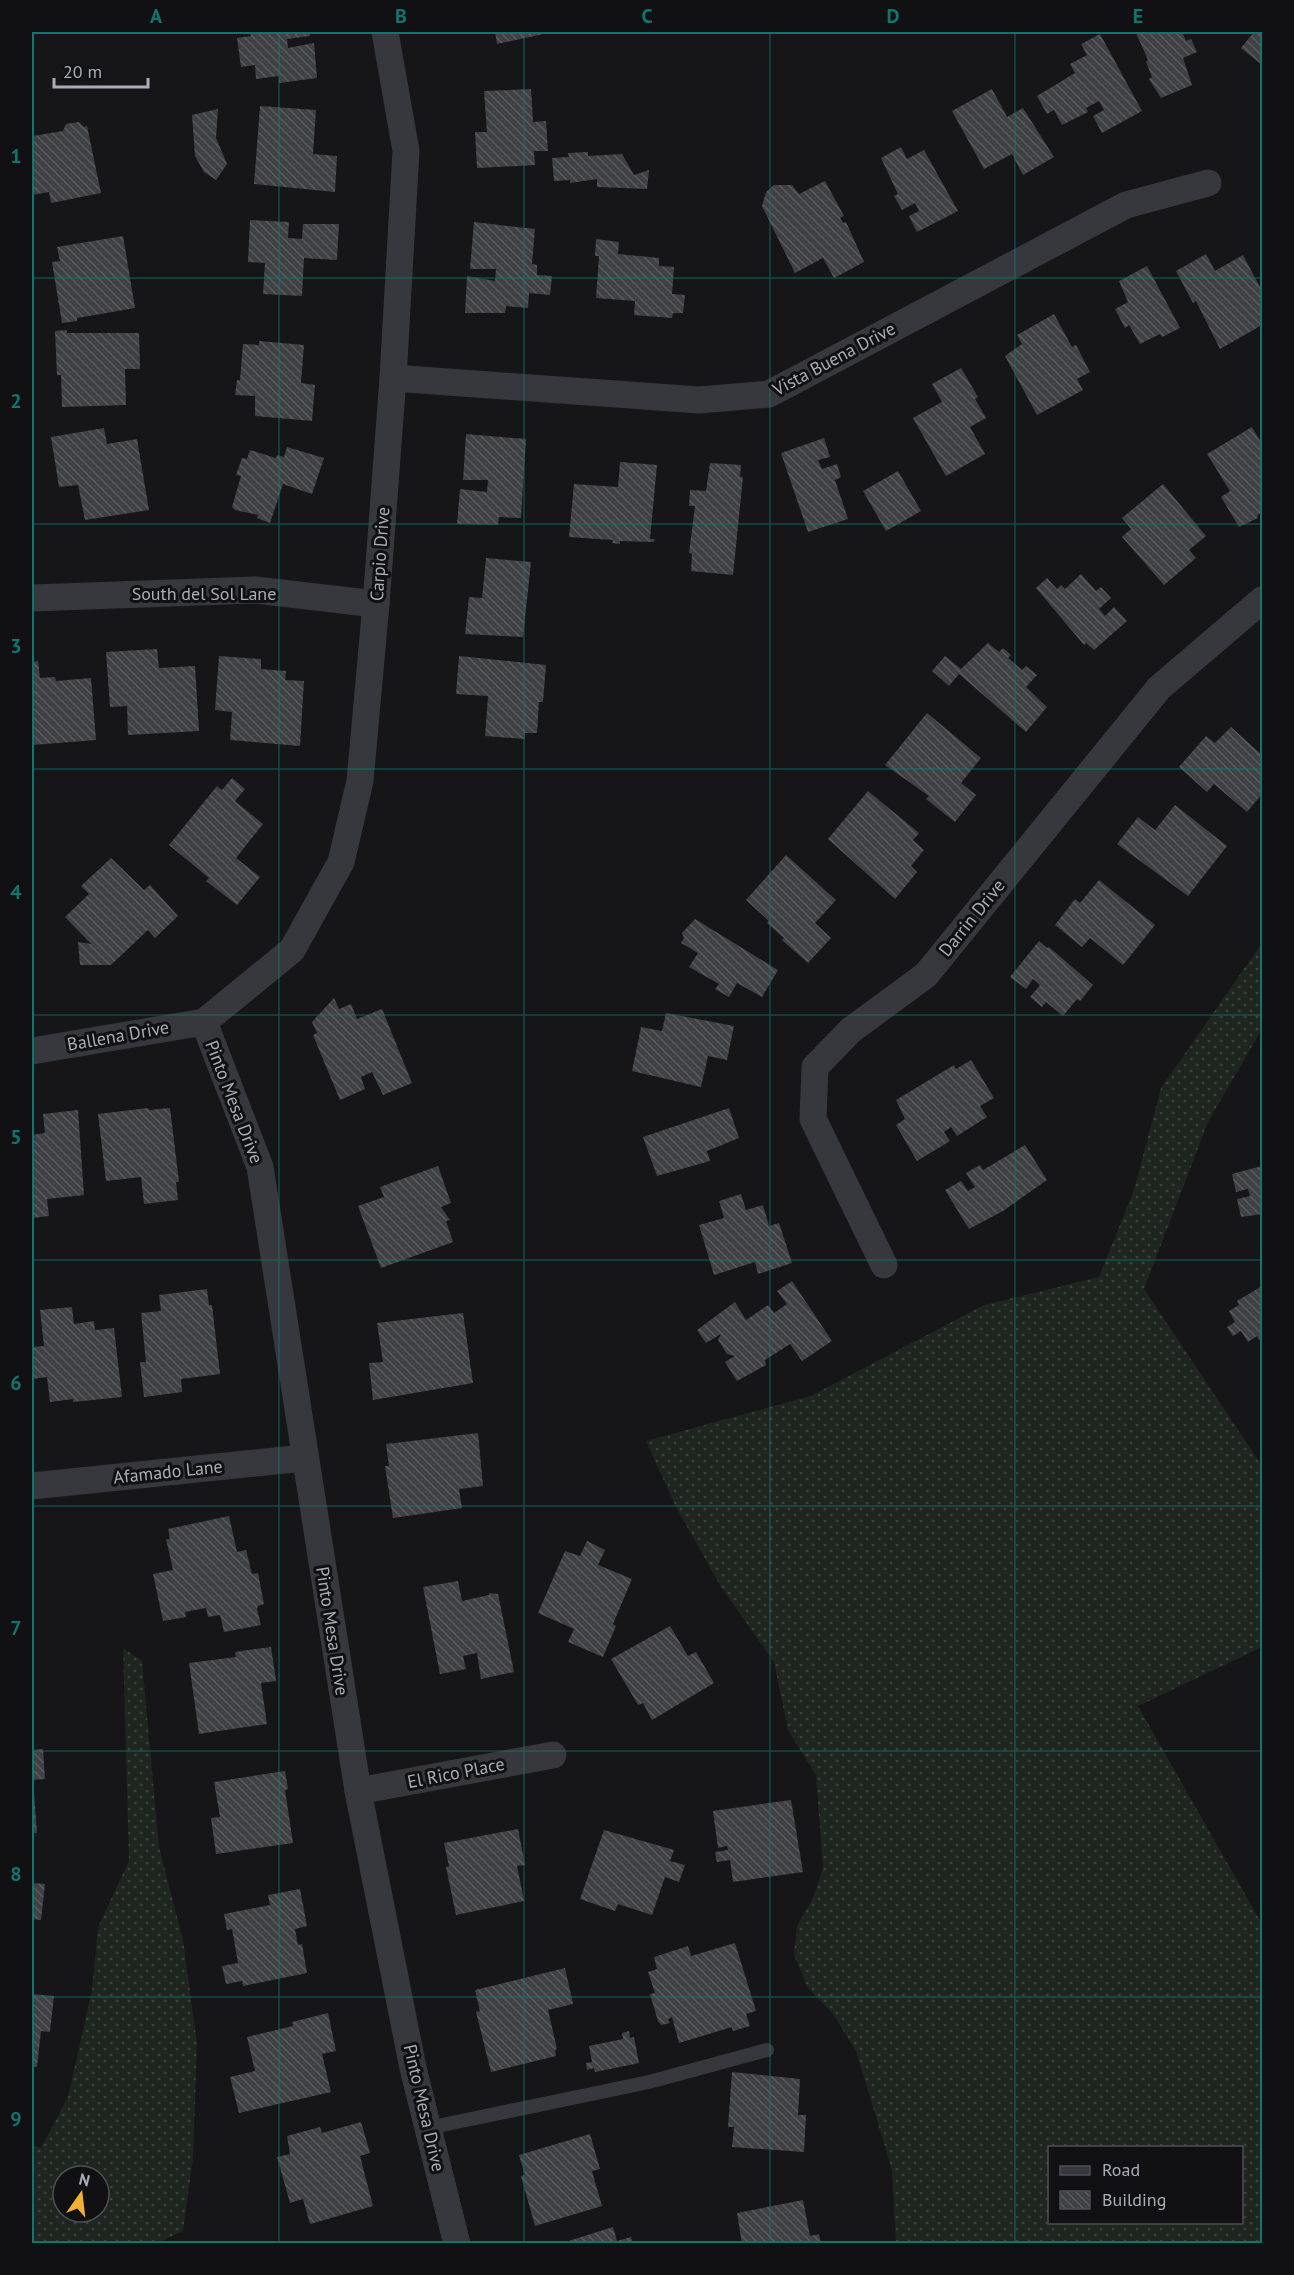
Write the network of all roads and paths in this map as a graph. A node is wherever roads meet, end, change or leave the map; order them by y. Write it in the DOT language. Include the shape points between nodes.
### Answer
graph roads {
  1 [pos="385,32"];
  2 [pos="1208,183"];
  3 [pos="393,378"];
  4 [pos="32,597"];
  5 [pos="1263,600"];
  6 [pos="376,604"];
  7 [pos="204,1022"];
  8 [pos="32,1051"];
  9 [pos="884,1265"];
  10 [pos="304,1458"];
  11 [pos="32,1486"];
  12 [pos="553,1755"];
  13 [pos="358,1791"];
  14 [pos="767,2050"];
  15 [pos="428,2128"];
  16 [pos="457,2244"];
  1 -- 3 [label="street, Carpio Drive" via="406,152"];
  2 -- 3 [label="street, Vista Buena Drive" via="1126,205 769,394 699,400"];
  3 -- 6 [label="street, Carpio Drive"];
  4 -- 6 [label="street, South del Sol Lane" via="255,590"];
  5 -- 9 [label="street, Darrin Drive" via="1159,688 926,975 851,1030 815,1067 813,1119"];
  6 -- 7 [label="street, Carpio Drive" via="360,781 341,862 292,950"];
  7 -- 8 [label="street, Ballena Drive"];
  7 -- 10 [label="street, Pinto Mesa Drive" via="260,1167"];
  10 -- 11 [label="street, Afamado Lane"];
  10 -- 13 [label="street, Pinto Mesa Drive"];
  12 -- 13 [label="street, El Rico Place"];
  13 -- 15 [label="street, Pinto Mesa Drive"];
  14 -- 15 [label="lane" via="649,2082"];
  15 -- 16 [label="street, Pinto Mesa Drive"];
}
